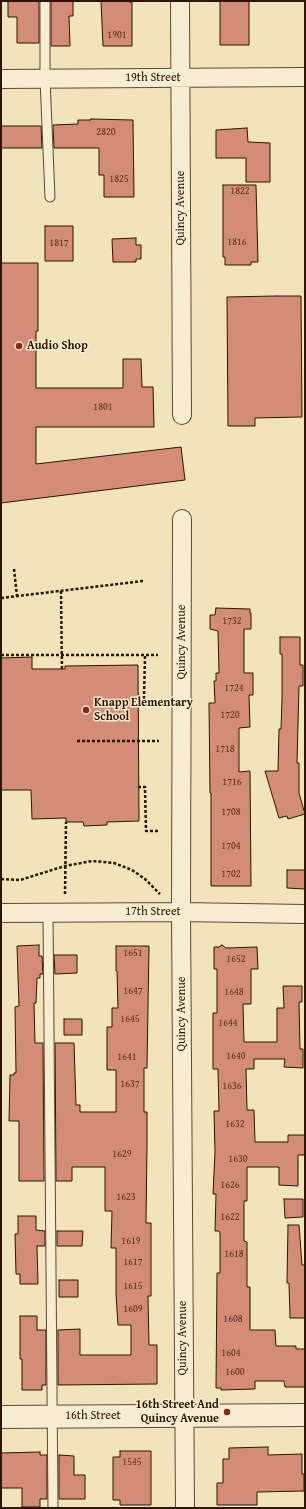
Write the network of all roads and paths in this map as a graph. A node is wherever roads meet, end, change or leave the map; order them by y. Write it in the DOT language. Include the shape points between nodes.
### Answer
graph roads {
  1 [pos="45,1"];
  2 [pos="180,1"];
  3 [pos="305,77"];
  4 [pos="181,78"];
  5 [pos="1,79"];
  6 [pos="46,79"];
  7 [pos="50,197"];
  8 [pos="182,415"];
  9 [pos="182,519"];
  10 [pos="14,569"];
  11 [pos="143,581"];
  12 [pos="61,591"];
  13 [pos="17,596"];
  14 [pos="1,598"];
  15 [pos="1,655"];
  16 [pos="158,655"];
  17 [pos="61,656"];
  18 [pos="145,656"];
  19 [pos="62,672"];
  20 [pos="138,698"];
  21 [pos="77,741"];
  22 [pos="159,741"];
  23 [pos="138,787"];
  24 [pos="66,822"];
  25 [pos="159,831"];
  26 [pos="66,866"];
  27 [pos="1,879"];
  28 [pos="65,894"];
  29 [pos="160,894"];
  30 [pos="48,912"];
  31 [pos="181,912"];
  32 [pos="1,913"];
  33 [pos="305,914"];
  34 [pos="184,1416"];
  35 [pos="305,1416"];
  36 [pos="1,1417"];
  37 [pos="52,1417"];
  38 [pos="53,1508"];
  39 [pos="185,1508"];
  1 -- 6 [label="lane"];
  2 -- 4 [label="street, Quincy Avenue"];
  3 -- 4 [label="street, 19th Street"];
  4 -- 6 [label="street, 19th Street"];
  4 -- 8 [label="street, Quincy Avenue"];
  5 -- 6 [label="street, 19th Street"];
  6 -- 7 [label="lane"];
  9 -- 31 [label="street, Quincy Avenue"];
  10 -- 13 [label="path"];
  11 -- 12 [label="path"];
  12 -- 13 [label="path"];
  12 -- 17 [label="path"];
  13 -- 14 [label="path"];
  15 -- 17 [label="path"];
  16 -- 18 [label="path"];
  17 -- 18 [label="path"];
  17 -- 19 [label="path"];
  18 -- 20 [label="path" via="144,698"];
  21 -- 22 [label="path"];
  23 -- 25 [label="path" via="145,787 146,831"];
  24 -- 26 [label="path"];
  26 -- 27 [label="path" via="20,880"];
  26 -- 28 [label="path"];
  26 -- 29 [label="path" via="92,861 114,863 146,879"];
  30 -- 31 [label="street, 17th Street"];
  30 -- 32 [label="street, 17th Street"];
  30 -- 37 [label="lane"];
  31 -- 33 [label="street, 17th Street"];
  31 -- 34 [label="street, Quincy Avenue"];
  34 -- 35 [label="street, 16th Street"];
  34 -- 37 [label="street, 16th Street"];
  34 -- 39 [label="street, Quincy Avenue"];
  36 -- 37 [label="street, 16th Street"];
  37 -- 38 [label="lane"];
}
